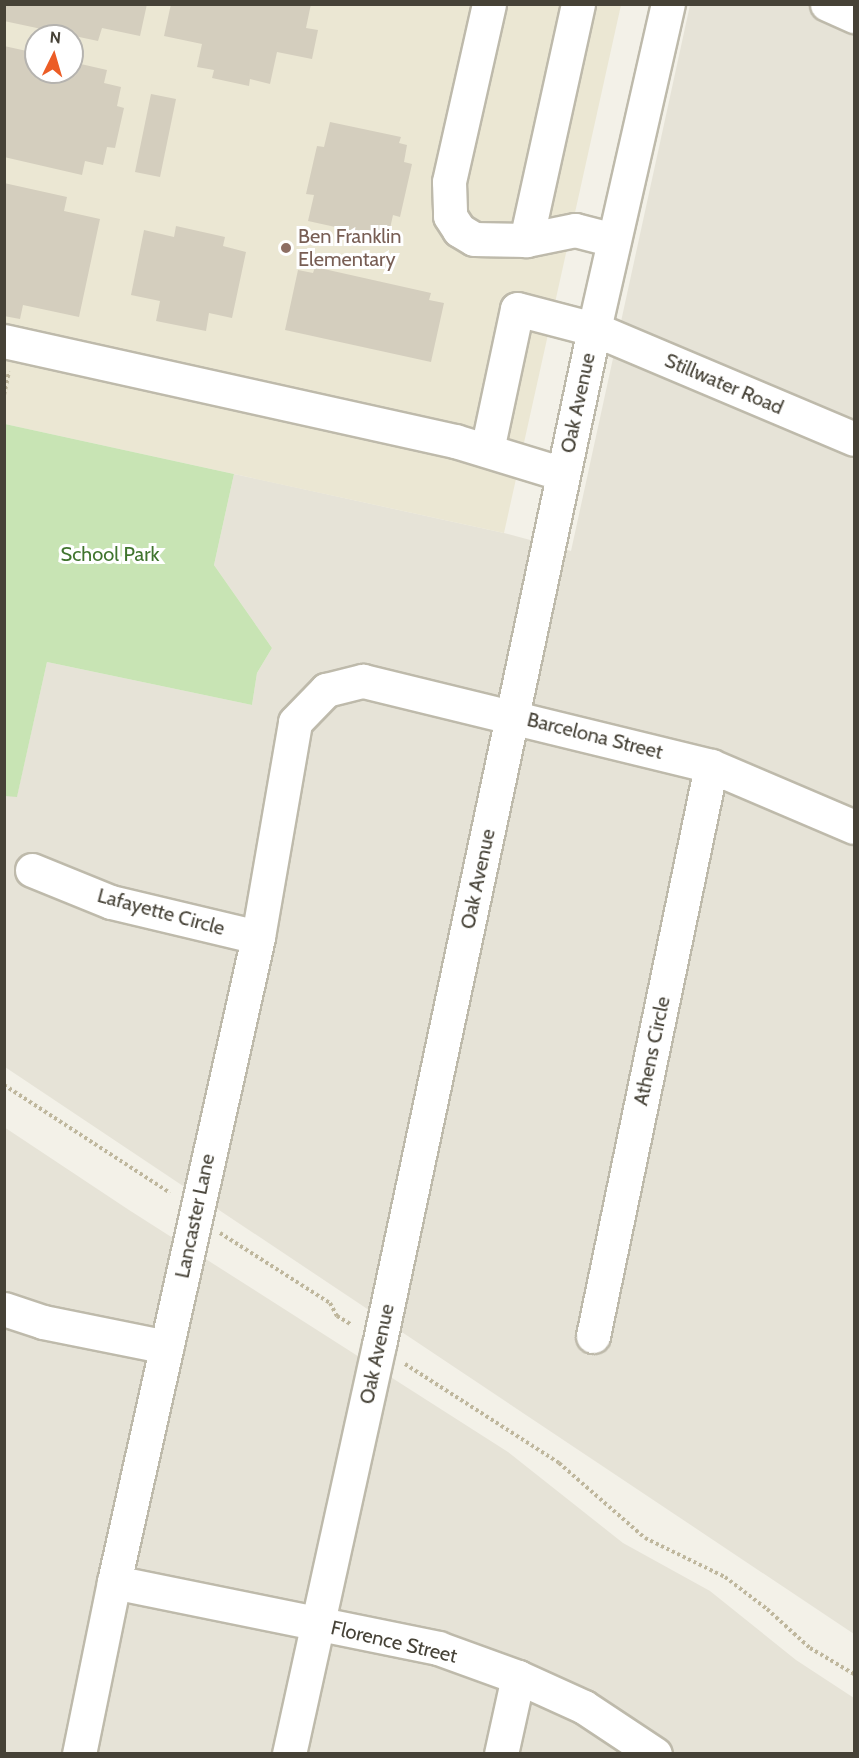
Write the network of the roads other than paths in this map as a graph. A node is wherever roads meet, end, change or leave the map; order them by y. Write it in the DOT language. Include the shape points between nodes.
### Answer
graph roads {
  1 [pos="489,4"];
  2 [pos="578,4"];
  3 [pos="668,4"];
  4 [pos="827,4"];
  5 [pos="855,16"];
  6 [pos="526,240"];
  7 [pos="614,240"];
  8 [pos="594,329"];
  9 [pos="4,341"];
  10 [pos="855,438"];
  11 [pos="487,450"];
  12 [pos="563,474"];
  13 [pos="326,690"];
  14 [pos="513,716"];
  15 [pos="711,766"];
  16 [pos="855,827"];
  17 [pos="32,870"];
  18 [pos="258,937"];
  19 [pos="4,1309"];
  20 [pos="593,1336"];
  21 [pos="167,1347"];
  22 [pos="114,1582"];
  23 [pos="319,1624"];
  24 [pos="518,1677"];
  25 [pos="79,1754"];
  26 [pos="289,1754"];
  27 [pos="501,1754"];
  28 [pos="655,1754"];
  1 -- 6 [label="street" via="449,182 450,216 459,230 474,239"];
  2 -- 6 [label="street"];
  3 -- 7 [label="street, Oak Avenue"];
  4 -- 5 [label="street"];
  6 -- 7 [label="street" via="574,231"];
  7 -- 8 [label="street, Oak Avenue"];
  8 -- 10 [label="street, Stillwater Road"];
  8 -- 11 [label="street, Stillwater Road" via="517,309"];
  8 -- 12 [label="street, Oak Avenue"];
  9 -- 11 [label="street" via="267,397"];
  11 -- 12 [label="street"];
  12 -- 14 [label="street, Oak Avenue"];
  13 -- 14 [label="street, Barcelona Street" via="363,681"];
  13 -- 18 [label="street, Lancaster Lane" via="294,722"];
  14 -- 15 [label="street, Barcelona Street"];
  14 -- 23 [label="street, Oak Avenue"];
  15 -- 16 [label="street, Barcelona Street"];
  15 -- 20 [label="street, Athens Circle"];
  17 -- 18 [label="street, Lafayette Circle" via="111,902"];
  18 -- 21 [label="street, Lancaster Lane"];
  19 -- 21 [label="street" via="54,1325"];
  21 -- 22 [label="street, Lancaster Lane"];
  22 -- 23 [label="street, Florence Street"];
  22 -- 25 [label="street, Lancaster Lane"];
  23 -- 24 [label="street, Florence Street" via="438,1648"];
  23 -- 26 [label="street, Oak Avenue"];
  24 -- 27 [label="street"];
  24 -- 28 [label="street, Florence Street" via="585,1707"];
}
